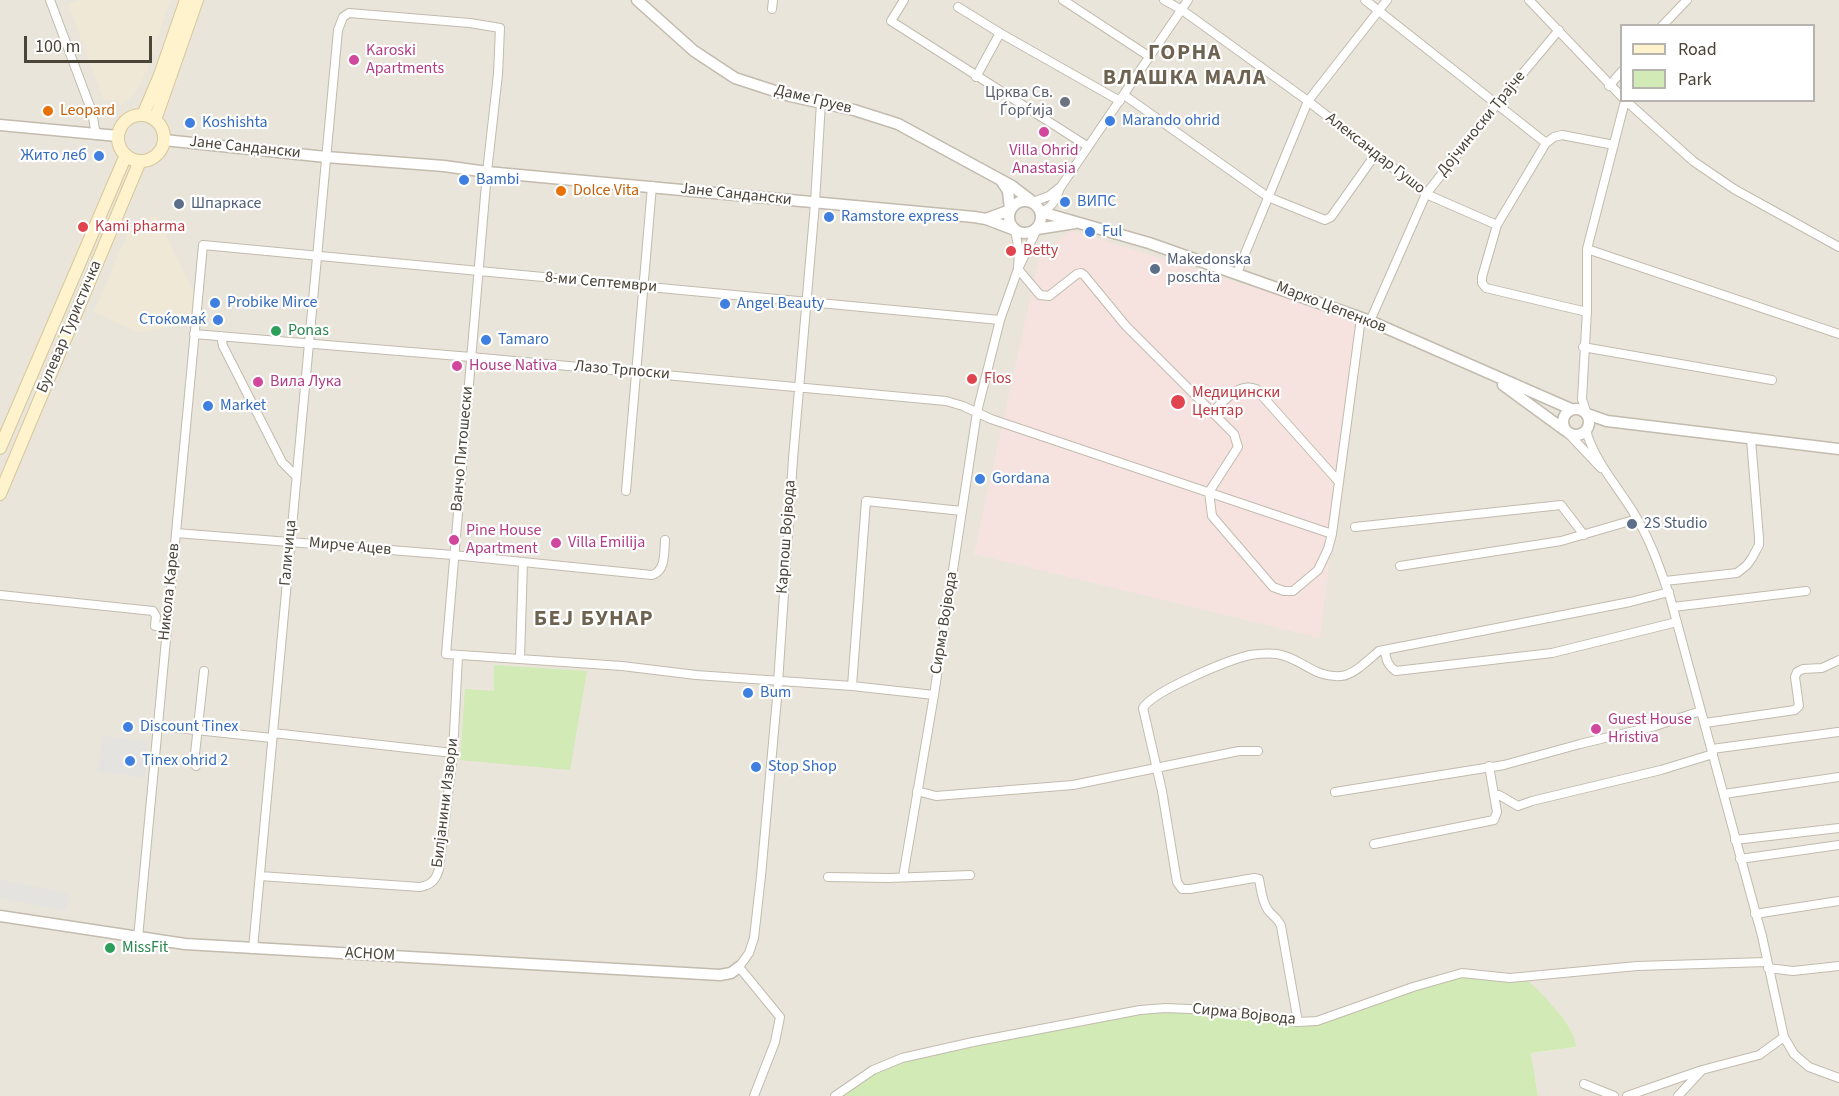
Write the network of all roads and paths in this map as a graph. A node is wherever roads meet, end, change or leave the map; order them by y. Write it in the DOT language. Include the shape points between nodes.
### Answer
graph roads {
  1 [pos="50,0"];
  2 [pos="186,0"];
  3 [pos="197,0"];
  4 [pos="637,0"];
  5 [pos="904,0"];
  6 [pos="1062,0"];
  7 [pos="1164,0"];
  8 [pos="1188,0"];
  9 [pos="1365,0"];
  10 [pos="1387,0"];
  11 [pos="1529,0"];
  12 [pos="1687,0"];
  13 [pos="958,7"];
  14 [pos="1182,10"];
  15 [pos="1378,10"];
  16 [pos="1664,24"];
  17 [pos="1559,30"];
  18 [pos="1000,33"];
  19 [pos="1150,57"];
  20 [pos="1620,73"];
  21 [pos="976,77"];
  22 [pos="1609,86"];
  23 [pos="1620,95"];
  24 [pos="1122,98"];
  25 [pos="1308,101"];
  26 [pos="821,102"];
  27 [pos="1625,102"];
  28 [pos="1626,102"];
  29 [pos="1497,104"];
  30 [pos="143,115"];
  31 [pos="156,120"];
  32 [pos="0,125"];
  33 [pos="96,135"];
  34 [pos="118,136"];
  35 [pos="164,140"];
  36 [pos="1546,143"];
  37 [pos="1614,145"];
  38 [pos="1087,146"];
  39 [pos="126,155"];
  40 [pos="1375,155"];
  41 [pos="326,157"];
  42 [pos="140,161"];
  43 [pos="487,172"];
  44 [pos="1001,181"];
  45 [pos="652,186"];
  46 [pos="1060,188"];
  47 [pos="1426,194"];
  48 [pos="1268,197"];
  49 [pos="1056,198"];
  50 [pos="1033,202"];
  51 [pos="815,203"];
  52 [pos="1010,210"];
  53 [pos="1041,212"];
  54 [pos="1063,217"];
  55 [pos="986,219"];
  56 [pos="1076,223"];
  57 [pos="1497,225"];
  58 [pos="1037,229"];
  59 [pos="1015,230"];
  60 [pos="202,245"];
  61 [pos="1839,247"];
  62 [pos="1587,249"];
  63 [pos="317,257"];
  64 [pos="1018,268"];
  65 [pos="480,272"];
  66 [pos="1238,273"];
  67 [pos="643,286"];
  68 [pos="806,302"];
  69 [pos="1587,312"];
  70 [pos="1365,319"];
  71 [pos="1000,320"];
  72 [pos="194,334"];
  73 [pos="1839,334"];
  74 [pos="221,336"];
  75 [pos="309,343"];
  76 [pos="1583,347"];
  77 [pos="471,357"];
  78 [pos="1480,370"];
  79 [pos="636,372"];
  80 [pos="1772,380"];
  81 [pos="799,387"];
  82 [pos="1576,405"];
  83 [pos="977,412"];
  84 [pos="1212,412"];
  85 [pos="1587,414"];
  86 [pos="1606,421"];
  87 [pos="1587,428"];
  88 [pos="1566,431"];
  89 [pos="1751,439"];
  90 [pos="0,448"];
  91 [pos="1839,449"];
  92 [pos="1608,474"];
  93 [pos="296,476"];
  94 [pos="1339,482"];
  95 [pos="626,491"];
  96 [pos="1209,492"];
  97 [pos="0,494"];
  98 [pos="962,511"];
  99 [pos="1637,519"];
  100 [pos="1355,527"];
  101 [pos="176,533"];
  102 [pos="1332,534"];
  103 [pos="1584,535"];
  104 [pos="665,540"];
  105 [pos="290,542"];
  106 [pos="453,555"];
  107 [pos="523,562"];
  108 [pos="1400,566"];
  109 [pos="1665,581"];
  110 [pos="1806,591"];
  111 [pos="1669,592"];
  112 [pos="0,595"];
  113 [pos="1673,607"];
  114 [pos="1677,622"];
  115 [pos="166,627"];
  116 [pos="1384,650"];
  117 [pos="458,656"];
  118 [pos="520,659"];
  119 [pos="1839,660"];
  120 [pos="204,671"];
  121 [pos="777,682"];
  122 [pos="852,686"];
  123 [pos="934,695"];
  124 [pos="1701,711"];
  125 [pos="1705,723"];
  126 [pos="158,726"];
  127 [pos="198,730"];
  128 [pos="1838,732"];
  129 [pos="272,735"];
  130 [pos="1258,751"];
  131 [pos="1712,751"];
  132 [pos="453,753"];
  133 [pos="196,766"];
  134 [pos="1489,766"];
  135 [pos="1156,768"];
  136 [pos="1839,777"];
  137 [pos="918,791"];
  138 [pos="1335,792"];
  139 [pos="1724,794"];
  140 [pos="1494,795"];
  141 [pos="1839,828"];
  142 [pos="1735,840"];
  143 [pos="1374,844"];
  144 [pos="1839,845"];
  145 [pos="1740,859"];
  146 [pos="970,875"];
  147 [pos="260,876"];
  148 [pos="828,877"];
  149 [pos="903,877"];
  150 [pos="1839,901"];
  151 [pos="1755,914"];
  152 [pos="0,916"];
  153 [pos="138,938"];
  154 [pos="253,949"];
  155 [pos="1767,965"];
  156 [pos="1839,966"];
  157 [pos="739,968"];
  158 [pos="1298,1022"];
  159 [pos="1784,1037"];
  160 [pos="1702,1070"];
  161 [pos="1839,1078"];
  162 [pos="1584,1084"];
  163 [pos="754,1096"];
  164 [pos="835,1096"];
  165 [pos="1614,1096"];
  166 [pos="1627,1096"];
  167 [pos="1678,1096"];
  1 -- 33 [label="street" via="92,112"];
  2 -- 30 [label="main road"];
  3 -- 31 [label="main road"];
  4 -- 26 [label="street, Даме Груев" via="694,51 735,78"];
  5 -- 21 [label="street" via="891,21"];
  6 -- 19 [label="street"];
  7 -- 14 [label="street, Александар Гушо"];
  8 -- 14 [label="street"];
  9 -- 15 [label="street"];
  10 -- 15 [label="street"];
  11 -- 17 [label="street"];
  12 -- 16 [label="street"];
  13 -- 18 [label="street"];
  14 -- 19 [label="street"];
  14 -- 25 [label="street, Александар Гушо"];
  15 -- 25 [label="street"];
  15 -- 29 [label="street"];
  17 -- 22 [label="street"];
  17 -- 29 [label="street, Дојчиноски Трајче"];
  18 -- 21 [label="street"];
  18 -- 24 [label="street"];
  19 -- 24 [label="street"];
  20 -- 22 [label="street"];
  21 -- 38 [label="street"];
  22 -- 23 [label="street"];
  24 -- 38 [label="street"];
  24 -- 48 [label="street"];
  25 -- 40 [label="street, Александар Гушо"];
  25 -- 48 [label="street"];
  26 -- 44 [label="street, Даме Груев" via="898,124"];
  26 -- 51 [label="street, Карпош Војвода"];
  27 -- 37 [label="street"];
  28 -- 61 [label="street" via="1702,168"];
  29 -- 36 [label="street"];
  29 -- 47 [label="street, Дојчиноски Трајче"];
  30 -- 31 [label="main road"];
  30 -- 34 [label="main road" via="128,118"];
  31 -- 35 [label="main road"];
  32 -- 33 [label="street"];
  33 -- 34 [label="street"];
  34 -- 39 [label="main road"];
  35 -- 41 [label="street, Јане Сандански"];
  35 -- 42 [label="main road" via="160,151"];
  36 -- 37 [label="street" via="1562,135"];
  36 -- 57 [label="street"];
  37 -- 62 [label="street"];
  38 -- 46 [label="street"];
  39 -- 42 [label="main road"];
  39 -- 90 [label="main road, Булевар Туристичка"];
  40 -- 47 [label="street, Александар Гушо"];
  40 -- 48 [label="street" via="1325,220"];
  41 -- 43 [label="street, Јане Сандански"];
  41 -- 43 [label="street" via="338,30 343,17 357,14 470,23 500,28"];
  41 -- 63 [label="street, Галичица"];
  42 -- 97 [label="main road, Булевар Туристичка"];
  43 -- 45 [label="street, Јане Сандански"];
  43 -- 65 [label="street, Ванчо Питошески"];
  44 -- 50 [label="street, Даме Груев"];
  44 -- 52 [label="street" via="1008,191"];
  45 -- 51 [label="street, Јане Сандански"];
  45 -- 67 [label="street"];
  46 -- 49 [label="street"];
  46 -- 50 [label="street"];
  47 -- 57 [label="street, Александар Гушо"];
  47 -- 70 [label="street, Дојчиноски Трајче"];
  48 -- 66 [label="street"];
  49 -- 53 [label="street"];
  49 -- 54 [label="street"];
  50 -- 52 [label="street" via="1017,202"];
  50 -- 53 [label="street"];
  51 -- 55 [label="street, Јане Сандански"];
  51 -- 68 [label="street, Карпош Војвода"];
  52 -- 55 [label="street, Јане Сандански"];
  52 -- 59 [label="street" via="1009,221"];
  53 -- 54 [label="street"];
  53 -- 58 [label="street"];
  54 -- 56 [label="street"];
  55 -- 59 [label="street, Јане Сандански"];
  56 -- 58 [label="street"];
  56 -- 66 [label="street, Марко Цепенков"];
  57 -- 69 [label="street" via="1482,277 1486,288"];
  58 -- 59 [label="street" via="1024,233"];
  58 -- 64 [label="street"];
  59 -- 64 [label="street"];
  60 -- 63 [label="street, 8-ми Септември"];
  60 -- 72 [label="street, Никола Карев"];
  62 -- 69 [label="street"];
  62 -- 73 [label="street"];
  63 -- 65 [label="street, 8-ми Септември"];
  63 -- 75 [label="street, Галичица"];
  64 -- 71 [label="street, Сирма Војвода"];
  64 -- 84 [label="street" via="1045,297 1077,274 1084,275 1126,326"];
  65 -- 67 [label="street, 8-ми Септември"];
  65 -- 77 [label="street, Ванчо Питошески"];
  66 -- 70 [label="street, Марко Цепенков"];
  67 -- 68 [label="street, 8-ми Септември"];
  67 -- 79 [label="street"];
  68 -- 71 [label="street, 8-ми Септември"];
  68 -- 81 [label="street, Карпош Војвода"];
  69 -- 76 [label="street"];
  70 -- 78 [label="street, Марко Цепенков"];
  70 -- 94 [label="street, Дојчиноски Трајче"];
  71 -- 83 [label="street, Сирма Војвода"];
  72 -- 74 [label="street, Лазо Трпоски"];
  72 -- 101 [label="street, Никола Карев"];
  74 -- 75 [label="street, Лазо Трпоски"];
  74 -- 93 [label="street" via="282,462"];
  75 -- 77 [label="street, Лазо Трпоски"];
  75 -- 93 [label="street, Галичица"];
  76 -- 80 [label="street"];
  76 -- 82 [label="street"];
  77 -- 79 [label="street, Лазо Трпоски"];
  77 -- 106 [label="street, Ванчо Питошески"];
  78 -- 82 [label="street"];
  78 -- 88 [label="street"];
  79 -- 81 [label="street, Лазо Трпоски"];
  79 -- 95 [label="street"];
  81 -- 83 [label="street, Лазо Трпоски" via="946,401"];
  81 -- 121 [label="street, Карпош Војвода"];
  82 -- 85 [label="street"];
  82 -- 88 [label="street" via="1564,414"];
  83 -- 96 [label="street, Лазо Трпоски"];
  83 -- 98 [label="street, Сирма Војвода"];
  84 -- 94 [label="street" via="1240,387 1256,389"];
  84 -- 96 [label="street" via="1234,434 1238,447"];
  85 -- 86 [label="street"];
  85 -- 87 [label="street"];
  86 -- 87 [label="street"];
  86 -- 89 [label="street"];
  87 -- 88 [label="street" via="1574,435"];
  87 -- 92 [label="street" via="1590,444"];
  88 -- 92 [label="street"];
  89 -- 91 [label="street"];
  89 -- 109 [label="street" via="1759,538 1752,558 1737,573"];
  92 -- 99 [label="street"];
  93 -- 105 [label="street, Галичица"];
  94 -- 102 [label="street, Дојчиноски Трајче"];
  96 -- 102 [label="street, Лазо Трпоски"];
  96 -- 102 [label="street, Дојчиноски Трајче" via="1212,516 1261,575 1284,591 1293,591 1318,570"];
  98 -- 122 [label="street" via="866,501"];
  98 -- 123 [label="street, Сирма Војвода"];
  99 -- 103 [label="street"];
  99 -- 109 [label="street"];
  100 -- 103 [label="street" via="1561,505"];
  101 -- 105 [label="street, Мирче Ацев"];
  101 -- 115 [label="street, Никола Карев"];
  103 -- 108 [label="street"];
  104 -- 107 [label="street, Мирче Ацев" via="661,569 652,575"];
  105 -- 106 [label="street, Мирче Ацев"];
  105 -- 129 [label="street, Галичица"];
  106 -- 107 [label="street, Мирче Ацев"];
  106 -- 117 [label="street, Ванчо Питошески" via="446,654"];
  107 -- 118 [label="street"];
  109 -- 111 [label="street"];
  110 -- 113 [label="street"];
  111 -- 113 [label="street"];
  111 -- 116 [label="street"];
  112 -- 115 [label="street" via="153,611 156,626"];
  113 -- 114 [label="street"];
  114 -- 116 [label="street" via="1552,653 1396,671 1387,662"];
  114 -- 124 [label="street"];
  115 -- 126 [label="street, Никола Карев"];
  116 -- 135 [label="street" via="1348,675 1340,676 1316,673 1294,659 1276,654 1250,655 1160,693 1143,708"];
  117 -- 118 [label="street"];
  117 -- 132 [label="street, Билјанини Извори"];
  118 -- 121 [label="street"];
  119 -- 125 [label="street" via="1822,668 1797,672 1799,706 1795,710"];
  120 -- 127 [label="street"];
  121 -- 122 [label="street"];
  121 -- 157 [label="street, Карпош Војвода" via="756,930 749,953"];
  122 -- 123 [label="street"];
  123 -- 137 [label="street, Сирма Војвода"];
  124 -- 125 [label="street"];
  124 -- 134 [label="street" via="1617,736"];
  125 -- 131 [label="street"];
  126 -- 127 [label="street"];
  126 -- 153 [label="street, Никола Карев"];
  127 -- 129 [label="street"];
  127 -- 133 [label="street"];
  128 -- 131 [label="street"];
  129 -- 132 [label="street"];
  129 -- 147 [label="street, Галичица"];
  130 -- 135 [label="street" via="1239,751"];
  131 -- 139 [label="street"];
  131 -- 140 [label="street" via="1661,770 1518,806"];
  132 -- 147 [label="street, Билјанини Извори" via="439,869 430,884 420,887"];
  134 -- 138 [label="street"];
  134 -- 140 [label="street"];
  135 -- 137 [label="street" via="1073,785 936,796"];
  135 -- 158 [label="street" via="1178,882 1182,889 1190,889 1259,879 1269,913 1281,926"];
  136 -- 139 [label="street"];
  137 -- 149 [label="street, Сирма Војвода"];
  139 -- 142 [label="street"];
  140 -- 143 [label="street" via="1494,820"];
  141 -- 142 [label="street"];
  142 -- 145 [label="street"];
  144 -- 145 [label="street"];
  145 -- 151 [label="street"];
  146 -- 149 [label="street"];
  147 -- 154 [label="street, Галичица"];
  148 -- 149 [label="street"];
  150 -- 151 [label="street"];
  151 -- 155 [label="street"];
  152 -- 153 [label="street, АСНОМ"];
  153 -- 154 [label="street, АСНОМ"];
  154 -- 157 [label="street, АСНОМ" via="720,975"];
  155 -- 156 [label="street, Сирма Војвода" via="1793,971"];
  155 -- 158 [label="street, Сирма Војвода" via="1637,966 1510,978 1462,973 1317,1022"];
  155 -- 159 [label="street"];
  157 -- 163 [label="street" via="780,1017 775,1042"];
  158 -- 164 [label="street, Сирма Војвода" via="1213,1010 1140,1010 902,1059 873,1070"];
  159 -- 160 [label="street" via="1759,1055"];
  159 -- 161 [label="street" via="1809,1068"];
  160 -- 166 [label="street"];
  160 -- 167 [label="street"];
  162 -- 165 [label="street"];
}
